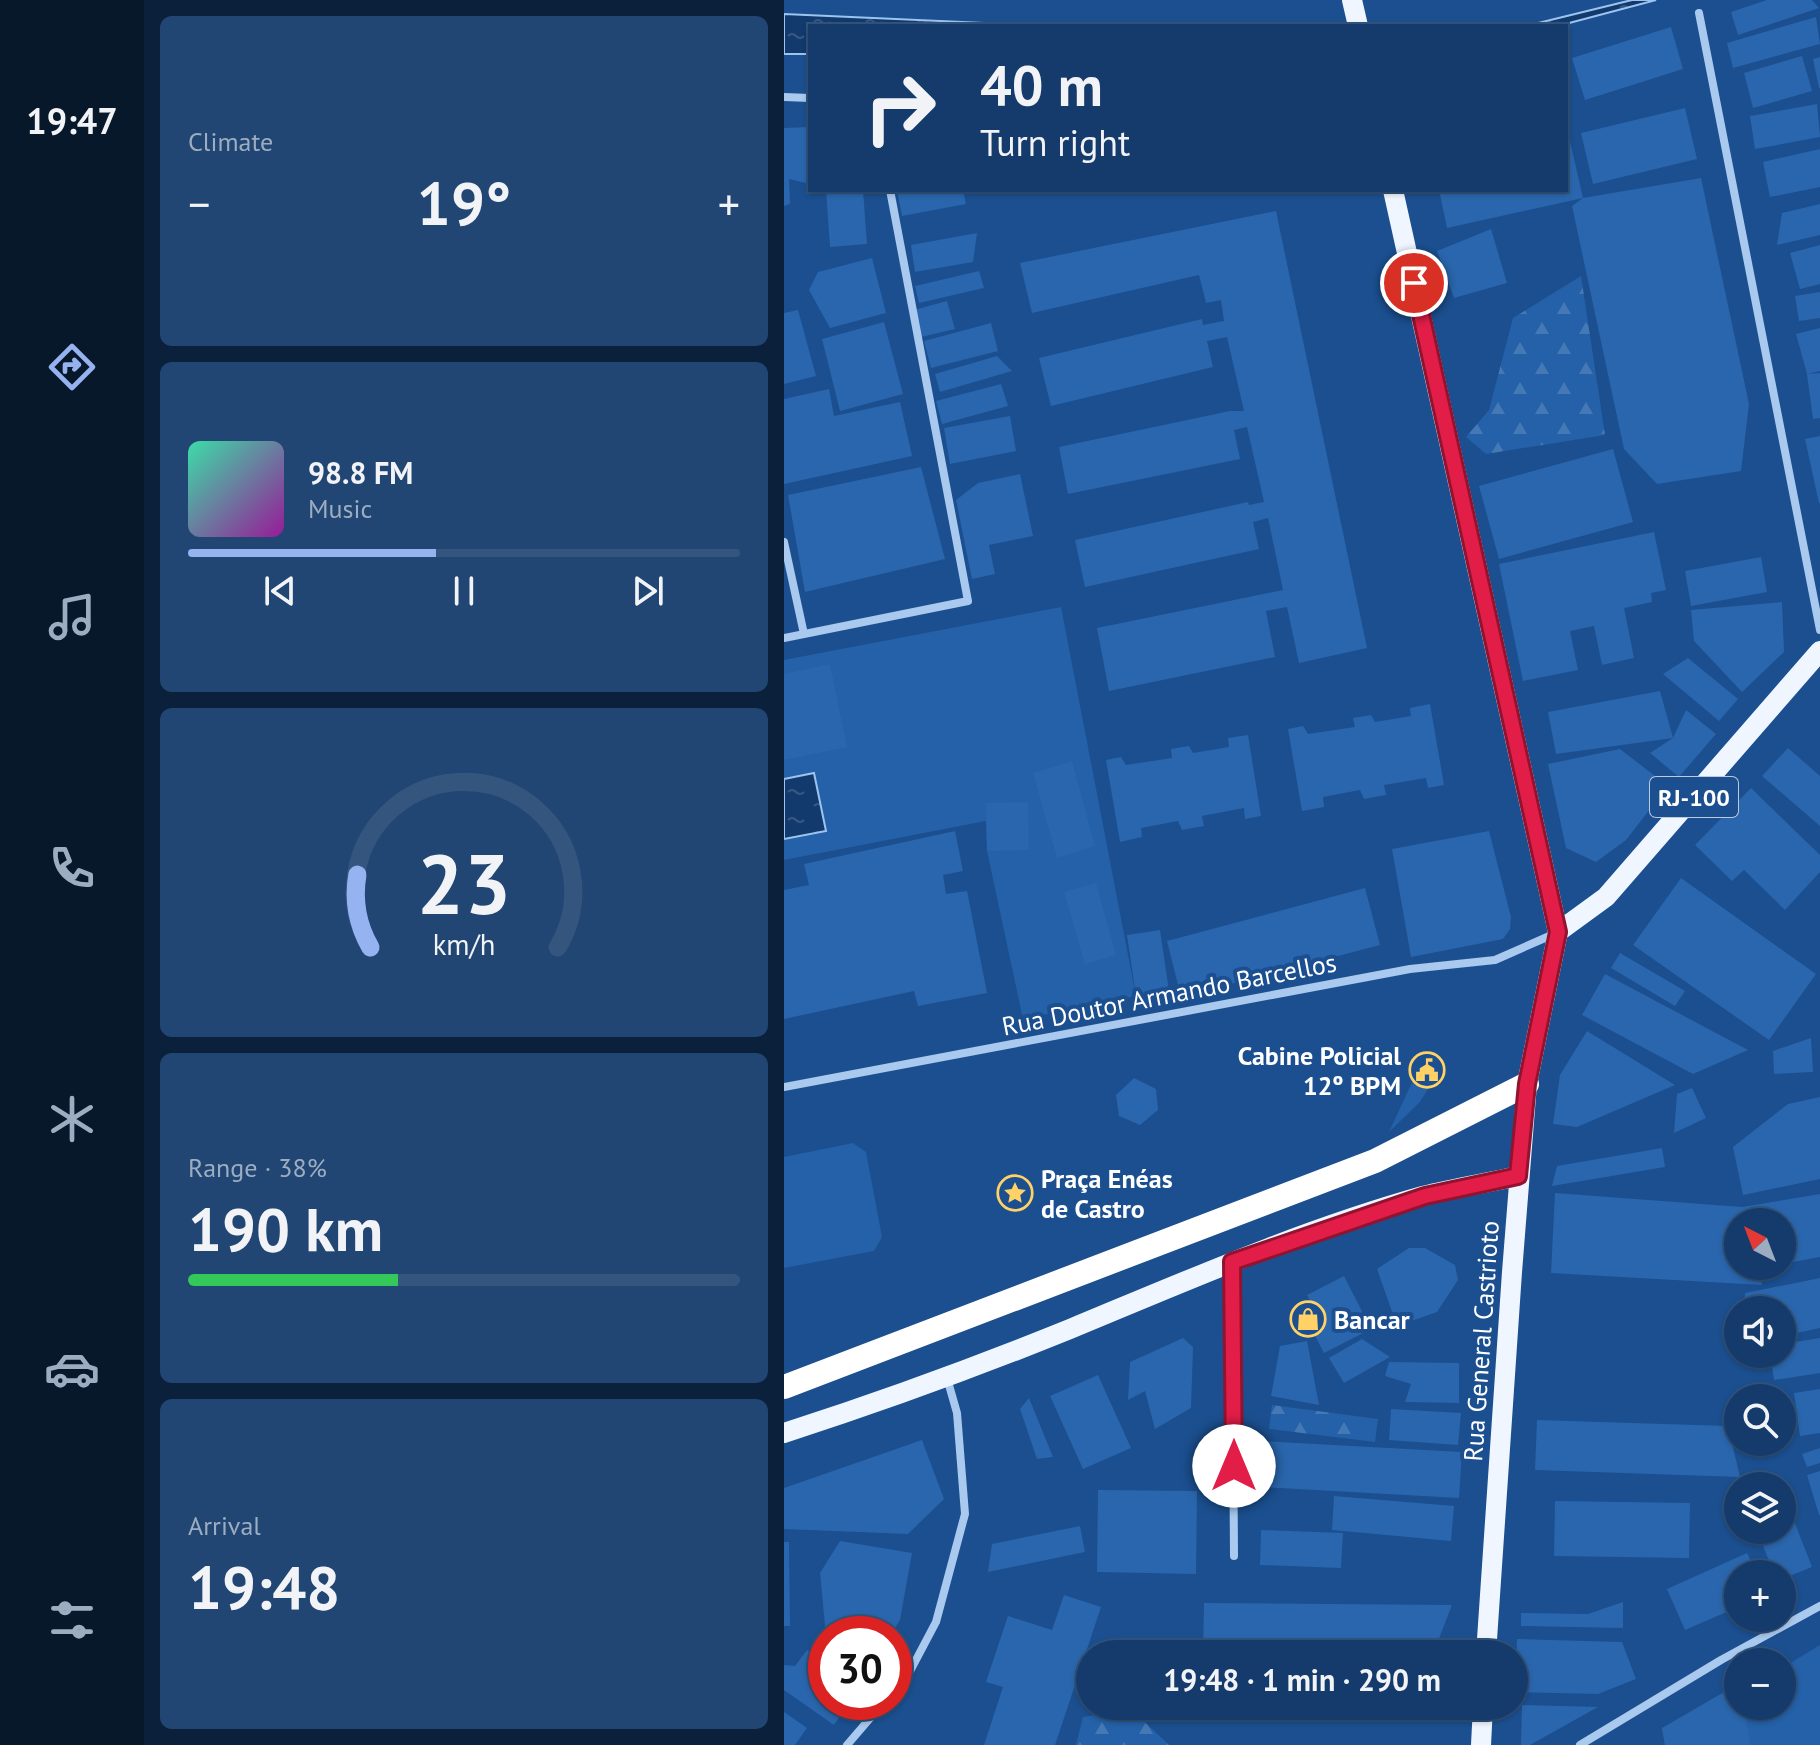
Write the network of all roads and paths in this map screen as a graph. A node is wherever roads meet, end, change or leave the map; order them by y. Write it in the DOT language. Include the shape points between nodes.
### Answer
graph roads {
  1 [pos="1352,0"];
  2 [pos="1699,13"];
  3 [pos="1358,24"];
  4 [pos="784,97"];
  5 [pos="808,98"];
  6 [pos="890,192"];
  7 [pos="1393,192"];
  8 [pos="784,542"];
  9 [pos="1820,630"];
  10 [pos="804,634"];
  11 [pos="784,638"];
  12 [pos="1820,651"];
  13 [pos="1558,932"];
  14 [pos="1527,1084"];
  15 [pos="784,1087"];
  16 [pos="1518,1176"];
  17 [pos="1232,1262"];
  18 [pos="946,1376"];
  19 [pos="784,1387"];
  20 [pos="784,1433"];
  21 [pos="1234,1556"];
  22 [pos="1820,1606"];
  23 [pos="1487,1640"];
  24 [pos="912,1667"];
  25 [pos="869,1720"];
  26 [pos="1482,1720"];
  27 [pos="847,1745"];
  28 [pos="1481,1745"];
  29 [pos="1580,1745"];
  1 -- 3 [label="main road"];
  2 -- 9 [label="street"];
  4 -- 5 [label="street"];
  6 -- 10 [label="street" via="968,601"];
  7 -- 13 [label="main road, Rua General Castrioto"];
  8 -- 10 [label="street"];
  10 -- 11 [label="street"];
  12 -- 13 [label="main road, RJ-100" via="1606,897"];
  13 -- 14 [label="main road, Rua General Castrioto"];
  13 -- 15 [label="street, Rua Doutor Armando Barcellos" via="1495,960 1410,969"];
  14 -- 16 [label="main road, Rua General Castrioto"];
  14 -- 19 [label="highway" via="1375,1161"];
  16 -- 17 [label="main road" via="1425,1196"];
  16 -- 23 [label="main road, Rua General Castrioto"];
  17 -- 18 [label="main road"];
  17 -- 21 [label="street"];
  18 -- 20 [label="main road"];
  18 -- 24 [label="street" via="957,1413 965,1514 936,1622"];
  22 -- 29 [label="street"];
  25 -- 27 [label="street"];
  26 -- 28 [label="main road"];
}
